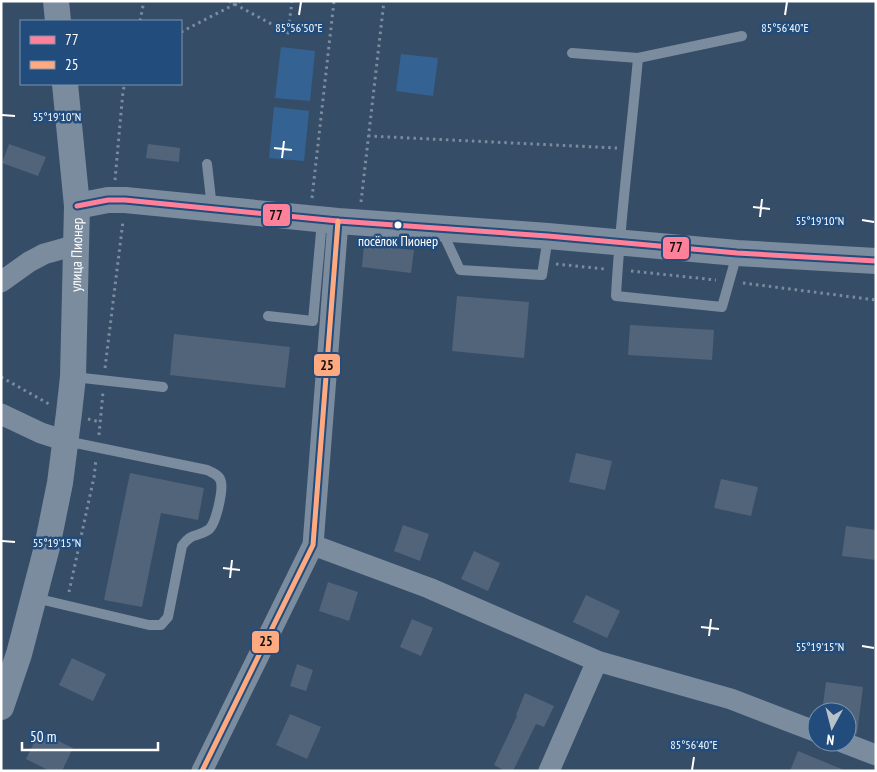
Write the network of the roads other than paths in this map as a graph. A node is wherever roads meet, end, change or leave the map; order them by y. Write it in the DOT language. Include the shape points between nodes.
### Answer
graph roads {
  1 [pos="56,1"];
  2 [pos="58,20"];
  3 [pos="742,36"];
  4 [pos="572,53"];
  5 [pos="638,58"];
  6 [pos="64,85"];
  7 [pos="207,164"];
  8 [pos="77,206"];
  9 [pos="213,209"];
  10 [pos="324,214"];
  11 [pos="440,229"];
  12 [pos="548,236"];
  13 [pos="619,242"];
  14 [pos="76,245"];
  15 [pos="737,253"];
  16 [pos="876,260"];
  17 [pos="4,275"];
  18 [pos="268,316"];
  19 [pos="73,377"];
  20 [pos="163,387"];
  21 [pos="1,414"];
  22 [pos="66,441"];
  23 [pos="313,545"];
  24 [pos="35,598"];
  25 [pos="10,655"];
  26 [pos="597,661"];
  27 [pos="1,706"];
  28 [pos="807,728"];
  29 [pos="857,748"];
  30 [pos="876,755"];
  31 [pos="202,771"];
  32 [pos="549,771"];
  1 -- 2 [label="street"];
  3 -- 5 [label="lane"];
  4 -- 5 [label="lane"];
  5 -- 13 [label="lane"];
  6 -- 8 [label="street"];
  7 -- 9 [label="lane"];
  8 -- 9 [label="street, улица Пионер" via="125,200"];
  8 -- 14 [label="street, улица Пионер"];
  9 -- 10 [label="street, улица Пионер"];
  10 -- 11 [label="street, улица Пионер"];
  10 -- 18 [label="lane" via="313,321"];
  10 -- 23 [label="street"];
  11 -- 12 [label="street, улица Пионер"];
  11 -- 12 [label="lane" via="460,270 542,275"];
  12 -- 13 [label="street, улица Пионер"];
  13 -- 15 [label="street, улица Пионер"];
  13 -- 15 [label="lane" via="616,296 722,307"];
  14 -- 17 [label="street" via="44,254"];
  14 -- 19 [label="street, улица Пионер"];
  15 -- 16 [label="street, улица Пионер"];
  19 -- 20 [label="lane"];
  19 -- 22 [label="street, улица Пионер"];
  21 -- 22 [label="street"];
  22 -- 24 [label="street, улица Пионер"];
  22 -- 24 [label="lane" via="207,470 221,480 222,492 209,530 188,538 182,546 168,616 161,625 149,625"];
  23 -- 26 [label="street" via="429,588"];
  23 -- 31 [label="street"];
  24 -- 25 [label="street, улица Пионер"];
  25 -- 27 [label="street, улица Пионер"];
  26 -- 28 [label="street" via="731,699"];
  26 -- 32 [label="street"];
  29 -- 30 [label="street"];
}
